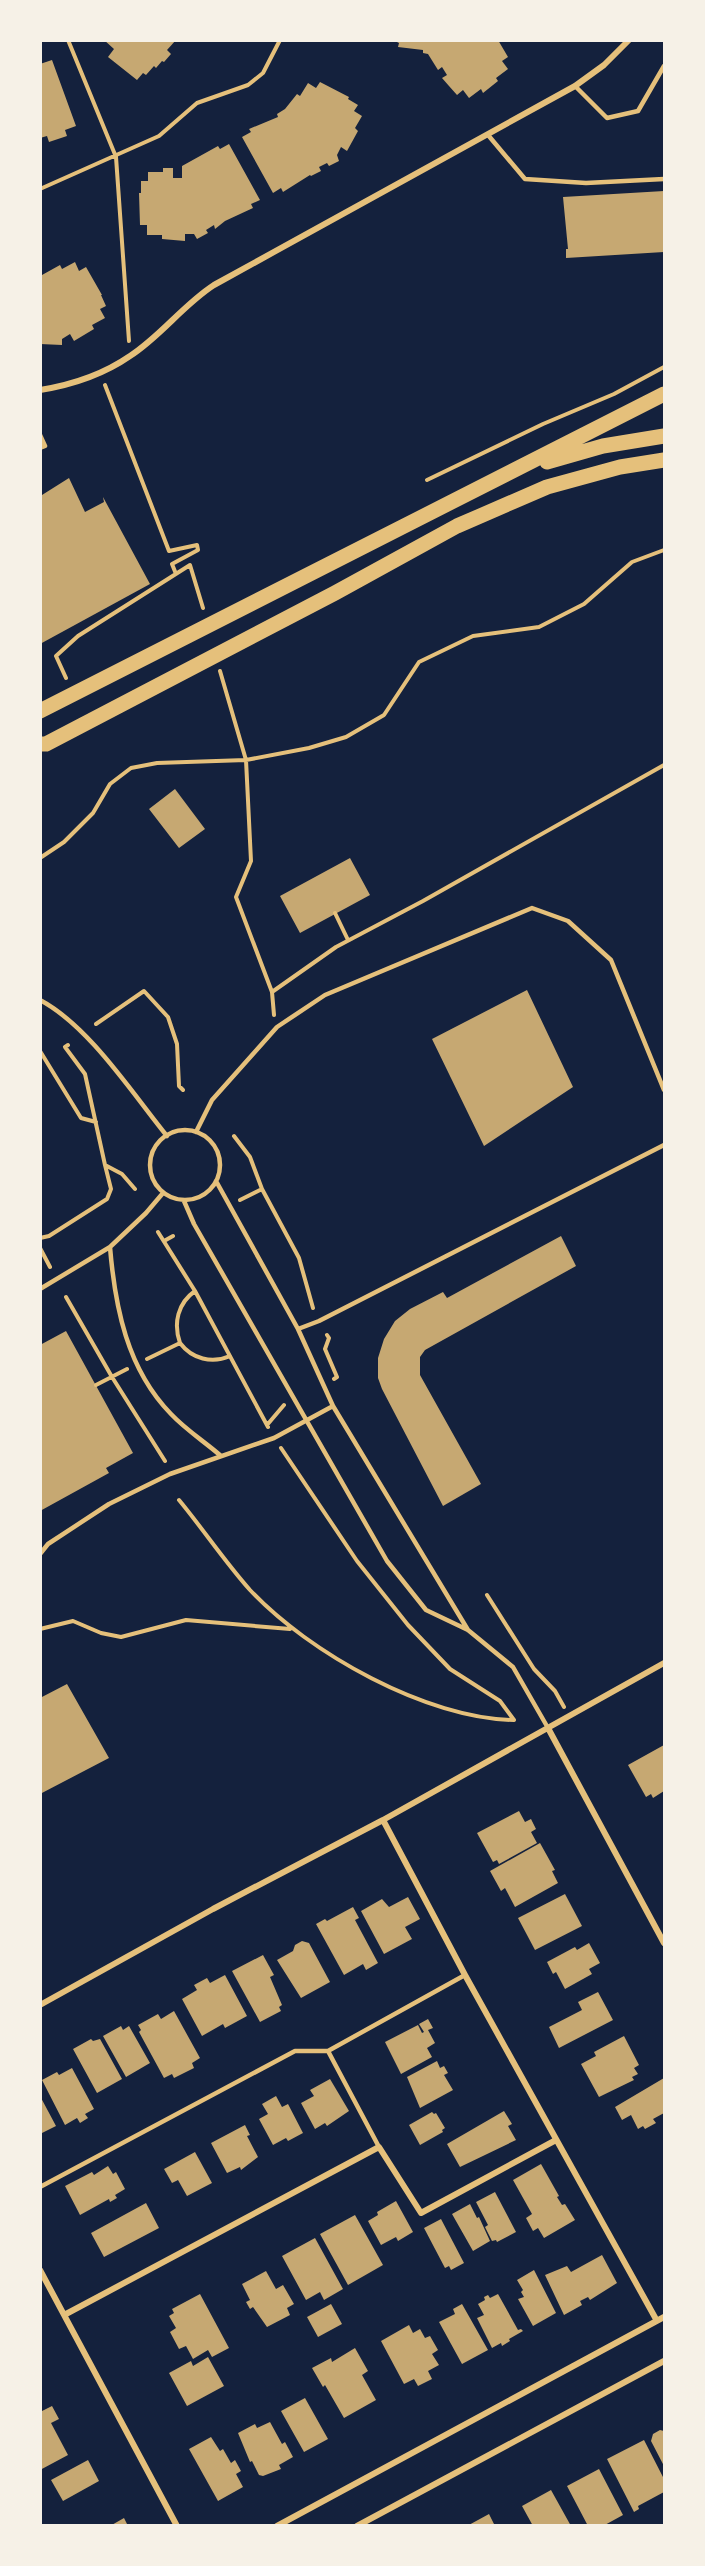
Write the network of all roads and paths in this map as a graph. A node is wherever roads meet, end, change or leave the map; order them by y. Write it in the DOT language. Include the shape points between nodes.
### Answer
graph roads {
  1 [pos="68,40"];
  2 [pos="280,40"];
  3 [pos="629,40"];
  4 [pos="664,66"];
  5 [pos="575,86"];
  6 [pos="488,135"];
  7 [pos="116,157"];
  8 [pos="664,178"];
  9 [pos="40,189"];
  10 [pos="130,356"];
  11 [pos="664,367"];
  12 [pos="105,385"];
  13 [pos="40,390"];
  14 [pos="664,394"];
  15 [pos="40,435"];
  16 [pos="664,436"];
  17 [pos="40,448"];
  18 [pos="664,460"];
  19 [pos="509,474"];
  20 [pos="427,480"];
  21 [pos="664,550"];
  22 [pos="177,574"];
  23 [pos="196,582"];
  24 [pos="75,695"];
  25 [pos="40,711"];
  26 [pos="239,741"];
  27 [pos="40,744"];
  28 [pos="246,760"];
  29 [pos="664,765"];
  30 [pos="40,858"];
  31 [pos="335,914"];
  32 [pos="348,940"];
  33 [pos="272,992"];
  34 [pos="40,1000"];
  35 [pos="96,1024"];
  36 [pos="277,1028"];
  37 [pos="68,1045"];
  38 [pos="40,1051"];
  39 [pos="183,1090"];
  40 [pos="664,1090"];
  41 [pos="96,1122"];
  42 [pos="196,1132"];
  43 [pos="166,1136"];
  44 [pos="234,1137"];
  45 [pos="664,1145"];
  46 [pos="105,1165"];
  47 [pos="216,1181"];
  48 [pos="262,1189"];
  49 [pos="135,1190"];
  50 [pos="163,1193"];
  51 [pos="184,1200"];
  52 [pos="240,1200"];
  53 [pos="158,1232"];
  54 [pos="173,1236"];
  55 [pos="40,1238"];
  56 [pos="164,1241"];
  57 [pos="110,1247"];
  58 [pos="40,1248"];
  59 [pos="50,1267"];
  60 [pos="40,1289"];
  61 [pos="195,1291"];
  62 [pos="66,1297"];
  63 [pos="313,1308"];
  64 [pos="298,1329"];
  65 [pos="327,1335"];
  66 [pos="180,1343"];
  67 [pos="230,1356"];
  68 [pos="138,1364"];
  69 [pos="112,1377"];
  70 [pos="333,1379"];
  71 [pos="96,1385"];
  72 [pos="285,1405"];
  73 [pos="333,1406"];
  74 [pos="305,1421"];
  75 [pos="280,1447"];
  76 [pos="221,1456"];
  77 [pos="165,1461"];
  78 [pos="179,1500"];
  79 [pos="40,1554"];
  80 [pos="487,1595"];
  81 [pos="40,1629"];
  82 [pos="294,1630"];
  83 [pos="468,1630"];
  84 [pos="664,1663"];
  85 [pos="564,1707"];
  86 [pos="548,1728"];
  87 [pos="383,1820"];
  88 [pos="664,1943"];
  89 [pos="465,1975"];
  90 [pos="40,2005"];
  91 [pos="328,2051"];
  92 [pos="556,2140"];
  93 [pos="379,2147"];
  94 [pos="40,2187"];
  95 [pos="40,2270"];
  96 [pos="66,2314"];
  97 [pos="664,2317"];
  98 [pos="657,2321"];
  99 [pos="664,2361"];
  100 [pos="177,2526"];
  101 [pos="277,2526"];
  102 [pos="357,2526"];
  1 -- 7 [label="path"];
  2 -- 7 [label="path" via="263,73 248,85 196,103 159,136"];
  3 -- 5 [label="street"];
  4 -- 5 [label="lane" via="638,111 607,118"];
  5 -- 6 [label="street"];
  6 -- 8 [label="lane" via="525,179 586,183"];
  6 -- 10 [label="street" via="214,285"];
  7 -- 9 [label="path"];
  7 -- 10 [label="path"];
  10 -- 13 [label="street" via="100,373"];
  11 -- 20 [label="path"];
  12 -- 22 [label="path" via="169,551 196,545 198,549 172,564"];
  14 -- 19 [label="main road"];
  15 -- 17 [label="lane" via="45,446"];
  16 -- 19 [label="main road" via="603,446"];
  18 -- 27 [label="main road" via="620,466 547,487 457,526"];
  19 -- 24 [label="main road"];
  21 -- 28 [label="path" via="632,562 584,604 539,627 473,636 419,662 384,716 346,737"];
  22 -- 23 [label="path" via="190,565"];
  22 -- 24 [label="path" via="78,636 56,656"];
  24 -- 25 [label="main road"];
  26 -- 28 [label="path"];
  28 -- 30 [label="path" via="157,763 131,768 110,784 93,813 64,842"];
  28 -- 33 [label="path" via="250,861 236,897"];
  29 -- 32 [label="path"];
  31 -- 32 [label="path"];
  32 -- 33 [label="path"];
  33 -- 36 [label="path"];
  34 -- 43 [label="lane" via="83,1032"];
  35 -- 39 [label="path" via="144,991 168,1017 177,1044 179,1086"];
  36 -- 40 [label="lane" via="326,995 532,908 568,921 610,960"];
  36 -- 42 [label="lane" via="212,1101"];
  37 -- 41 [label="path" via="65,1047 85,1074"];
  38 -- 41 [label="path" via="81,1118"];
  41 -- 46 [label="path"];
  42 -- 43 [label="lane" via="186,1130"];
  42 -- 47 [label="lane" via="207,1138 219,1158"];
  43 -- 50 [label="lane" via="150,1159 152,1178"];
  44 -- 48 [label="path" via="250,1157"];
  45 -- 64 [label="lane"];
  46 -- 49 [label="path" via="122,1173"];
  46 -- 55 [label="path" via="111,1189 107,1198"];
  47 -- 51 [label="lane" via="203,1196"];
  47 -- 64 [label="lane"];
  48 -- 52 [label="path"];
  48 -- 63 [label="path" via="299,1258"];
  50 -- 51 [label="lane"];
  50 -- 57 [label="lane"];
  51 -- 74 [label="lane"];
  53 -- 56 [label="path"];
  54 -- 56 [label="path"];
  56 -- 61 [label="path"];
  57 -- 60 [label="lane"];
  57 -- 68 [label="lane" via="120,1321"];
  58 -- 59 [label="path"];
  61 -- 66 [label="path" via="184,1302 177,1318"];
  61 -- 67 [label="path"];
  62 -- 69 [label="path"];
  64 -- 73 [label="lane"];
  65 -- 70 [label="path" via="330,1338 325,1349 337,1377"];
  66 -- 67 [label="path" via="189,1353 203,1359"];
  66 -- 68 [label="path"];
  67 -- 72 [label="path" via="268,1426"];
  68 -- 69 [label="path"];
  68 -- 76 [label="lane" via="171,1414"];
  69 -- 71 [label="path"];
  69 -- 77 [label="path"];
  73 -- 74 [label="lane"];
  73 -- 83 [label="lane"];
  74 -- 76 [label="lane" via="274,1438"];
  74 -- 83 [label="lane" via="387,1562 426,1610"];
  75 -- 82 [label="path" via="357,1561 408,1625 450,1669 501,1701 514,1720 490,1720 410,1697 341,1661"];
  76 -- 79 [label="lane" via="170,1474 109,1504 48,1544"];
  78 -- 82 [label="path" via="250,1590"];
  80 -- 85 [label="path" via="534,1669"];
  81 -- 82 [label="path" via="73,1621 121,1637 186,1620"];
  83 -- 86 [label="lane" via="513,1667"];
  84 -- 86 [label="street"];
  86 -- 87 [label="street"];
  86 -- 88 [label="street"];
  87 -- 89 [label="street"];
  87 -- 90 [label="street"];
  89 -- 91 [label="lane"];
  89 -- 92 [label="street"];
  91 -- 93 [label="lane"];
  91 -- 94 [label="lane" via="295,2051"];
  92 -- 93 [label="street" via="421,2214"];
  92 -- 98 [label="street"];
  93 -- 96 [label="street"];
  95 -- 96 [label="street"];
  96 -- 100 [label="street"];
  97 -- 98 [label="street"];
  98 -- 101 [label="street"];
  99 -- 102 [label="street"];
}
